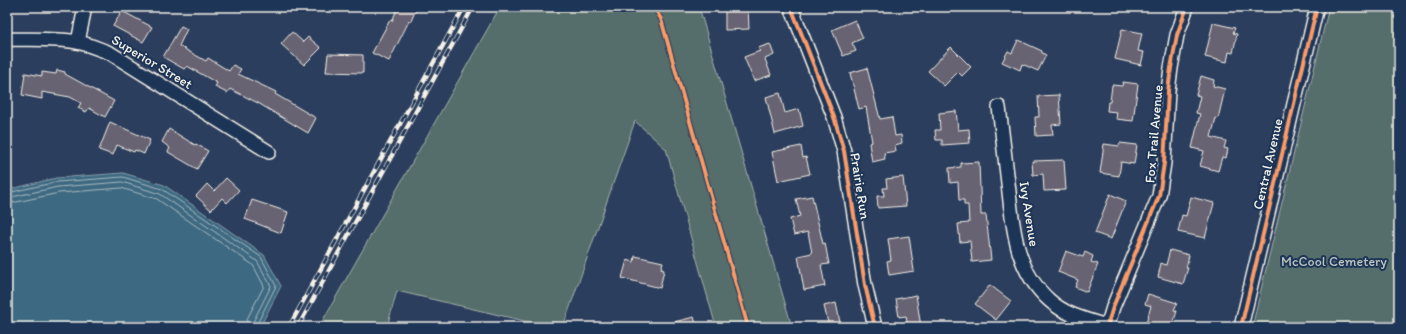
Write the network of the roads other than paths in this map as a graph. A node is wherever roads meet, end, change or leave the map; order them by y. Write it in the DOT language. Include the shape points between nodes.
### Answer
graph roads {
  1 [pos="85,7"];
  2 [pos="791,7"];
  3 [pos="1187,7"];
  4 [pos="1317,7"];
  5 [pos="7,39"];
  6 [pos="78,42"];
  7 [pos="999,107"];
  8 [pos="269,152"];
  9 [pos="875,327"];
  10 [pos="1107,327"];
  11 [pos="1241,327"];
  1 -- 6 [label="street"];
  2 -- 9 [label="street, Prairie Run" via="834,117 844,151 864,285"];
  3 -- 10 [label="street, Fox Trail Avenue" via="1177,35 1171,68 1159,196"];
  4 -- 11 [label="street, Central Avenue"];
  5 -- 6 [label="street, Superior Street"];
  6 -- 8 [label="street, Superior Street" via="110,53"];
  7 -- 10 [label="street, Ivy Avenue" via="1014,234 1022,262 1038,288 1063,310"];
}
